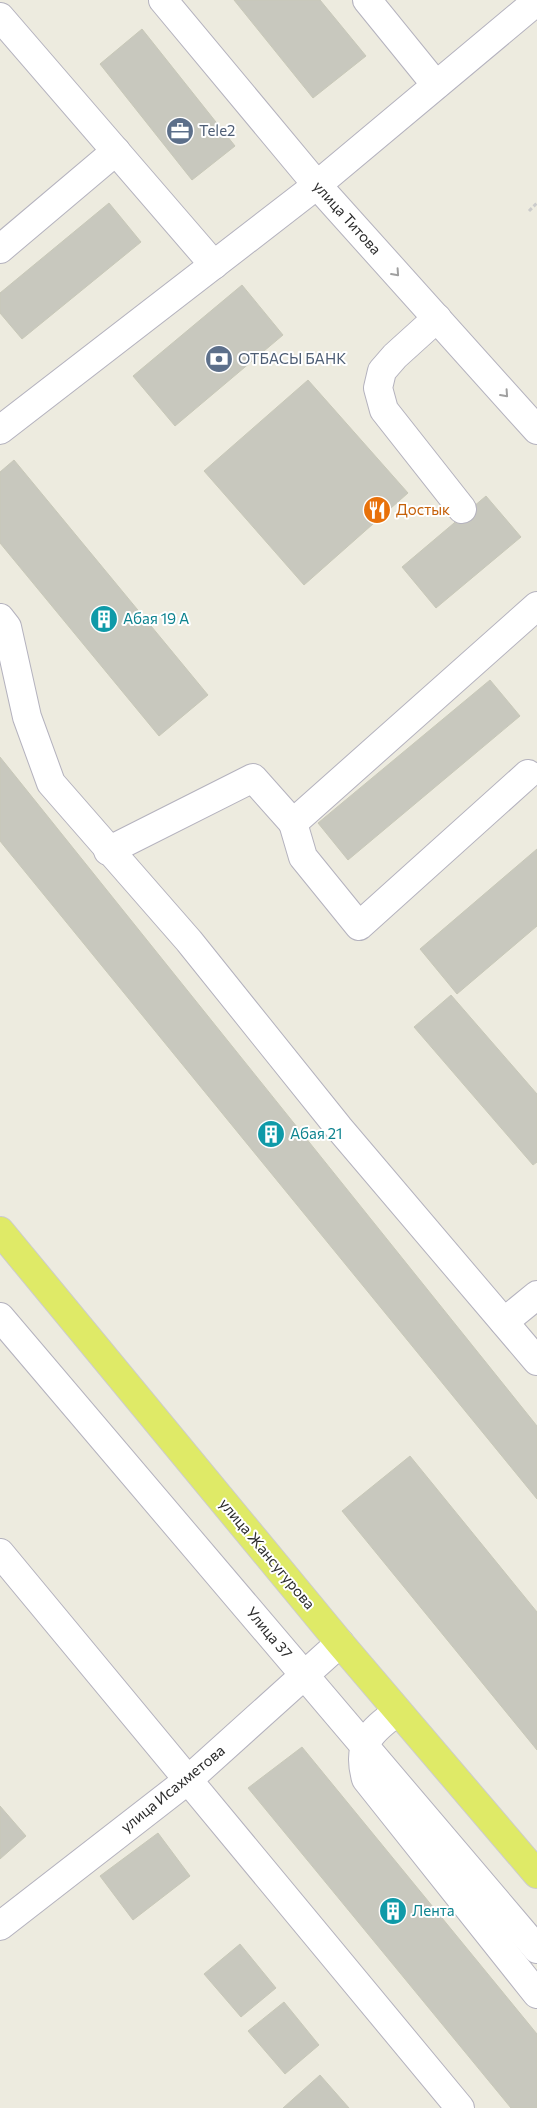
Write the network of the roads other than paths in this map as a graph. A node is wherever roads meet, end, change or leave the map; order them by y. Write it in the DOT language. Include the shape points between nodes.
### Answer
graph roads {
  1 [pos="163,0"];
  2 [pos="368,0"];
  3 [pos="537,1"];
  4 [pos="0,17"];
  5 [pos="436,85"];
  6 [pos="116,151"];
  7 [pos="317,185"];
  8 [pos="0,249"];
  9 [pos="214,265"];
  10 [pos="436,318"];
  11 [pos="0,430"];
  12 [pos="537,430"];
  13 [pos="462,508"];
  14 [pos="537,606"];
  15 [pos="0,618"];
  16 [pos="528,774"];
  17 [pos="293,823"];
  18 [pos="108,851"];
  19 [pos="0,1231"];
  20 [pos="537,1296"];
  21 [pos="0,1317"];
  22 [pos="504,1322"];
  23 [pos="537,1361"];
  24 [pos="0,1553"];
  25 [pos="340,1643"];
  26 [pos="397,1712"];
  27 [pos="188,1780"];
  28 [pos="537,1874"];
  29 [pos="0,1926"];
  30 [pos="537,1949"];
  31 [pos="537,1994"];
  32 [pos="460,2108"];
  1 -- 7 [label="street, улица Титова"];
  2 -- 5 [label="street"];
  3 -- 5 [label="street"];
  4 -- 6 [label="street"];
  5 -- 7 [label="street"];
  6 -- 8 [label="street"];
  6 -- 9 [label="street"];
  7 -- 9 [label="street"];
  7 -- 10 [label="street, улица Титова, one-way"];
  9 -- 11 [label="street"];
  10 -- 12 [label="street, улица Титова, one-way"];
  10 -- 13 [label="street" via="382,371 378,388 384,410"];
  14 -- 17 [label="street"];
  15 -- 18 [label="street" via="7,628 27,717 51,784"];
  16 -- 17 [label="street" via="359,926 303,857"];
  17 -- 18 [label="street" via="253,778"];
  18 -- 22 [label="street" via="189,941 339,1128"];
  19 -- 25 [label="main road, улица Жансугурова"];
  20 -- 22 [label="street"];
  21 -- 30 [label="street, Улица 37"];
  22 -- 23 [label="street"];
  24 -- 27 [label="street"];
  25 -- 26 [label="main road, улица Жансугурова"];
  25 -- 27 [label="street, улица Исахметова"];
  26 -- 28 [label="main road, улица Жансугурова"];
  26 -- 31 [label="street" via="368,1738 362,1764 366,1779"];
  27 -- 29 [label="street, улица Исахметова"];
  27 -- 32 [label="street"];
}
